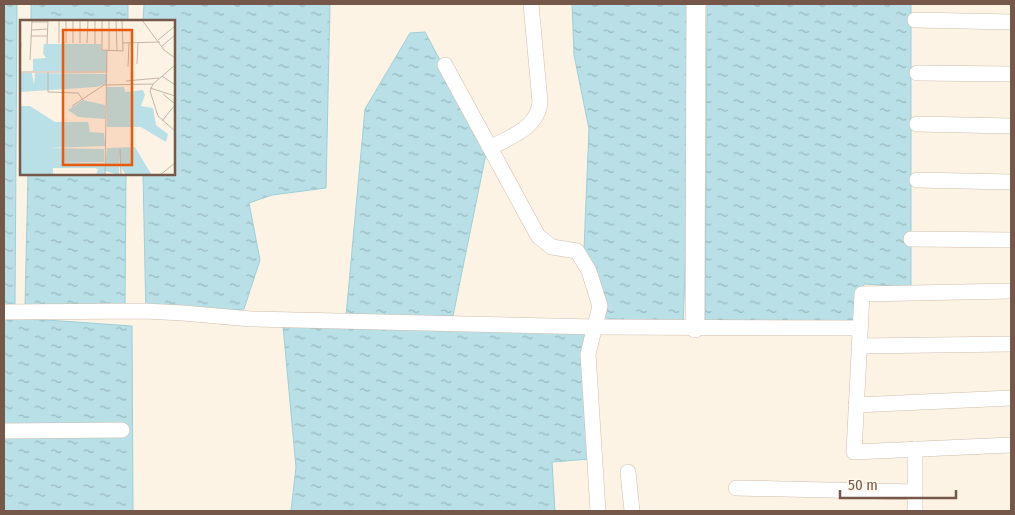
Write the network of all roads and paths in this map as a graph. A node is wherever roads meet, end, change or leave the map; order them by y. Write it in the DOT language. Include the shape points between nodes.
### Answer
graph roads {
  1 [pos="531,4"];
  2 [pos="696,4"];
  3 [pos="915,20"];
  4 [pos="1011,22"];
  5 [pos="445,65"];
  6 [pos="917,73"];
  7 [pos="1011,74"];
  8 [pos="916,124"];
  9 [pos="1011,126"];
  10 [pos="490,148"];
  11 [pos="917,180"];
  12 [pos="1011,182"];
  13 [pos="911,239"];
  14 [pos="1011,240"];
  15 [pos="1011,290"];
  16 [pos="4,312"];
  17 [pos="596,327"];
  18 [pos="695,328"];
  19 [pos="860,328"];
  20 [pos="1011,344"];
  21 [pos="859,346"];
  22 [pos="1011,398"];
  23 [pos="856,405"];
  24 [pos="122,430"];
  25 [pos="4,431"];
  26 [pos="1011,445"];
  27 [pos="915,449"];
  28 [pos="628,472"];
  29 [pos="736,488"];
  30 [pos="916,492"];
  31 [pos="598,511"];
  32 [pos="632,511"];
  33 [pos="915,511"];
  1 -- 10 [label="street" via="539,112 521,131"];
  2 -- 18 [label="street"];
  3 -- 4 [label="street"];
  5 -- 10 [label="street"];
  6 -- 7 [label="street"];
  8 -- 9 [label="street"];
  10 -- 17 [label="street" via="538,236 552,247 577,251 582,258 600,306"];
  11 -- 12 [label="street"];
  13 -- 14 [label="street"];
  15 -- 19 [label="street" via="862,294"];
  16 -- 17 [label="street" via="144,312 251,319"];
  17 -- 18 [label="street"];
  17 -- 31 [label="street" via="588,354"];
  18 -- 19 [label="street"];
  19 -- 21 [label="street"];
  20 -- 21 [label="street"];
  21 -- 23 [label="street"];
  22 -- 23 [label="street"];
  23 -- 27 [label="street" via="854,452"];
  24 -- 25 [label="street"];
  26 -- 27 [label="street"];
  27 -- 30 [label="street"];
  28 -- 32 [label="street"];
  29 -- 30 [label="street"];
  30 -- 33 [label="street"];
}
